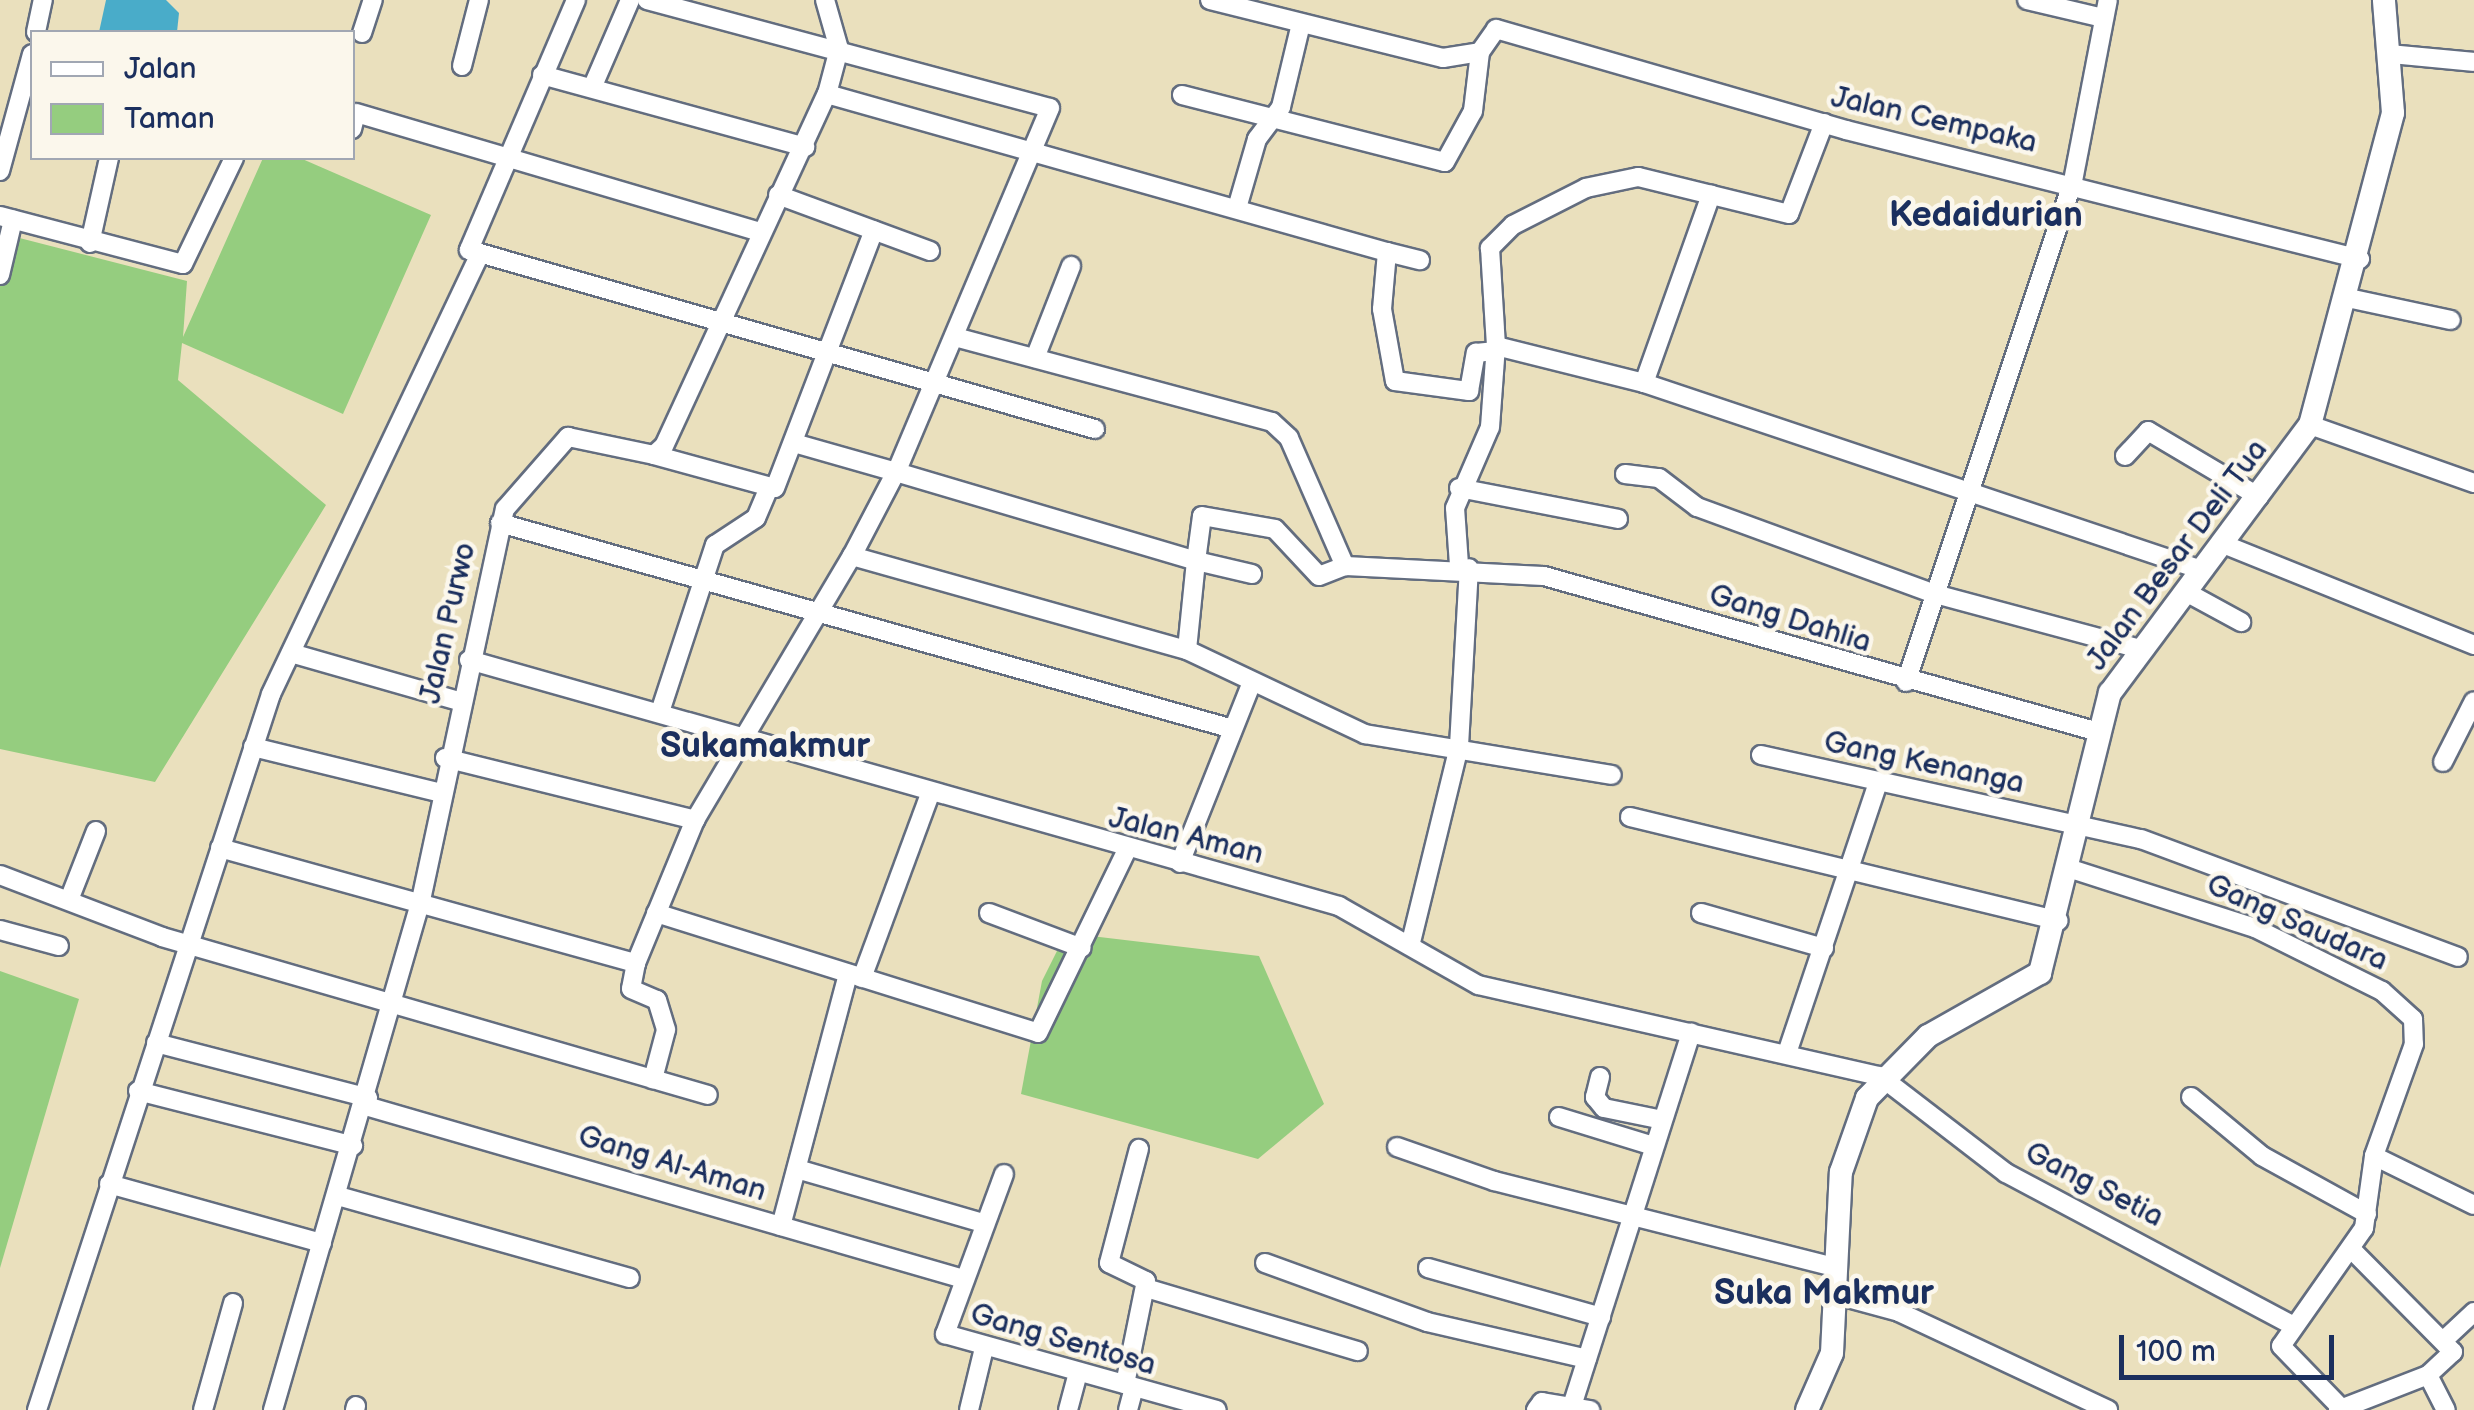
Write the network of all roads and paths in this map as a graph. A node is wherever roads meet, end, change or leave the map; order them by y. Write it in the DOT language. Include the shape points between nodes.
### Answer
graph roads {
  1 [pos="42,0"];
  2 [pos="372,0"];
  3 [pos="478,0"];
  4 [pos="576,0"];
  5 [pos="630,0"];
  6 [pos="647,0"];
  7 [pos="825,0"];
  8 [pos="1210,0"];
  9 [pos="2027,0"];
  10 [pos="2384,0"];
  11 [pos="2106,9"];
  12 [pos="1302,24"];
  13 [pos="36,30"];
  14 [pos="362,33"];
  15 [pos="838,49"];
  16 [pos="1480,52"];
  17 [pos="2390,54"];
  18 [pos="30,61"];
  19 [pos="2474,62"];
  20 [pos="462,66"];
  21 [pos="542,74"];
  22 [pos="592,88"];
  23 [pos="826,94"];
  24 [pos="1182,94"];
  25 [pos="1274,116"];
  26 [pos="355,117"];
  27 [pos="1824,123"];
  28 [pos="805,147"];
  29 [pos="1037,150"];
  30 [pos="504,156"];
  31 [pos="109,160"];
  32 [pos="233,160"];
  33 [pos="0,171"];
  34 [pos="2073,181"];
  35 [pos="778,195"];
  36 [pos="1711,195"];
  37 [pos="1236,208"];
  38 [pos="7,218"];
  39 [pos="758,230"];
  40 [pos="874,230"];
  41 [pos="90,243"];
  42 [pos="930,251"];
  43 [pos="475,252"];
  44 [pos="1386,252"];
  45 [pos="2360,258"];
  46 [pos="1420,260"];
  47 [pos="1071,266"];
  48 [pos="0,275"];
  49 [pos="2348,298"];
  50 [pos="724,317"];
  51 [pos="2451,320"];
  52 [pos="955,337"];
  53 [pos="827,346"];
  54 [pos="1496,348"];
  55 [pos="1035,358"];
  56 [pos="1644,383"];
  57 [pos="932,386"];
  58 [pos="2310,425"];
  59 [pos="1095,430"];
  60 [pos="798,444"];
  61 [pos="654,455"];
  62 [pos="2126,456"];
  63 [pos="896,472"];
  64 [pos="1625,474"];
  65 [pos="2474,482"];
  66 [pos="1460,488"];
  67 [pos="768,490"];
  68 [pos="1964,494"];
  69 [pos="2259,498"];
  70 [pos="1618,519"];
  71 [pos="500,523"];
  72 [pos="2223,544"];
  73 [pos="852,556"];
  74 [pos="1196,561"];
  75 [pos="1344,566"];
  76 [pos="1464,567"];
  77 [pos="2202,570"];
  78 [pos="1252,574"];
  79 [pos="702,579"];
  80 [pos="2186,592"];
  81 [pos="1935,594"];
  82 [pos="826,610"];
  83 [pos="2242,622"];
  84 [pos="2474,645"];
  85 [pos="1188,650"];
  86 [pos="2140,650"];
  87 [pos="292,653"];
  88 [pos="469,660"];
  89 [pos="1906,682"];
  90 [pos="1251,684"];
  91 [pos="458,701"];
  92 [pos="2474,702"];
  93 [pos="660,712"];
  94 [pos="1234,729"];
  95 [pos="2094,731"];
  96 [pos="742,737"];
  97 [pos="254,746"];
  98 [pos="1459,746"];
  99 [pos="1761,755"];
  100 [pos="445,758"];
  101 [pos="2443,762"];
  102 [pos="1612,776"];
  103 [pos="1878,782"];
  104 [pos="442,793"];
  105 [pos="930,794"];
  106 [pos="1630,817"];
  107 [pos="695,820"];
  108 [pos="2074,823"];
  109 [pos="96,831"];
  110 [pos="220,848"];
  111 [pos="1126,852"];
  112 [pos="1180,863"];
  113 [pos="2068,868"];
  114 [pos="1850,874"];
  115 [pos="0,875"];
  116 [pos="69,900"];
  117 [pos="421,900"];
  118 [pos="656,913"];
  119 [pos="1701,913"];
  120 [pos="989,914"];
  121 [pos="2059,921"];
  122 [pos="0,930"];
  123 [pos="1411,942"];
  124 [pos="190,945"];
  125 [pos="59,946"];
  126 [pos="1082,948"];
  127 [pos="1824,948"];
  128 [pos="2458,957"];
  129 [pos="636,962"];
  130 [pos="854,976"];
  131 [pos="392,1007"];
  132 [pos="1691,1033"];
  133 [pos="156,1043"];
  134 [pos="1787,1053"];
  135 [pos="1880,1076"];
  136 [pos="1600,1077"];
  137 [pos="653,1079"];
  138 [pos="138,1091"];
  139 [pos="708,1095"];
  140 [pos="2190,1097"];
  141 [pos="367,1102"];
  142 [pos="1560,1117"];
  143 [pos="1658,1119"];
  144 [pos="1650,1145"];
  145 [pos="353,1146"];
  146 [pos="1397,1147"];
  147 [pos="1139,1149"];
  148 [pos="2374,1156"];
  149 [pos="797,1169"];
  150 [pos="1004,1174"];
  151 [pos="109,1184"];
  152 [pos="338,1196"];
  153 [pos="2474,1205"];
  154 [pos="2367,1214"];
  155 [pos="1628,1216"];
  156 [pos="984,1223"];
  157 [pos="780,1226"];
  158 [pos="322,1243"];
  159 [pos="2354,1252"];
  160 [pos="1265,1263"];
  161 [pos="1834,1266"];
  162 [pos="1428,1268"];
  163 [pos="630,1278"];
  164 [pos="960,1278"];
  165 [pos="1146,1288"];
  166 [pos="1837,1295"];
  167 [pos="234,1304"];
  168 [pos="2474,1312"];
  169 [pos="1601,1317"];
  170 [pos="2294,1326"];
  171 [pos="2448,1346"];
  172 [pos="984,1348"];
  173 [pos="1358,1351"];
  174 [pos="1587,1359"];
  175 [pos="1078,1372"];
  176 [pos="2428,1375"];
  177 [pos="1129,1386"];
  178 [pos="1581,1408"];
  179 [pos="2346,1408"];
  180 [pos="36,1410"];
  181 [pos="203,1410"];
  182 [pos="273,1410"];
  183 [pos="969,1410"];
  184 [pos="1068,1410"];
  185 [pos="1128,1410"];
  186 [pos="1217,1410"];
  187 [pos="1536,1410"];
  188 [pos="1807,1410"];
  189 [pos="2108,1410"];
  190 [pos="2446,1410"];
  1 -- 13 [label="street"];
  2 -- 14 [label="street"];
  3 -- 20 [label="street"];
  4 -- 21 [label="street"];
  5 -- 22 [label="street"];
  6 -- 15 [label="street"];
  7 -- 15 [label="street"];
  8 -- 12 [label="street"];
  9 -- 11 [label="street"];
  10 -- 17 [label="main road, Jalan Besar Deli Tua"];
  11 -- 34 [label="street"];
  12 -- 16 [label="street" via="1443,58"];
  12 -- 25 [label="street"];
  15 -- 23 [label="street"];
  15 -- 29 [label="street" via="1049,106"];
  16 -- 25 [label="street" via="1474,111 1444,162"];
  16 -- 27 [label="street, Jalan Cempaka" via="1496,29"];
  17 -- 19 [label="street"];
  17 -- 45 [label="main road, Jalan Besar Deli Tua" via="2393,113"];
  18 -- 33 [label="street"];
  21 -- 22 [label="street"];
  21 -- 30 [label="street"];
  22 -- 28 [label="street"];
  23 -- 28 [label="street"];
  23 -- 29 [label="street"];
  24 -- 25 [label="street"];
  25 -- 37 [label="street"];
  26 -- 30 [label="street"];
  27 -- 34 [label="street, Jalan Cempaka"];
  27 -- 36 [label="street" via="1792,212"];
  28 -- 35 [label="street"];
  29 -- 37 [label="street"];
  29 -- 52 [label="street" via="1016,178"];
  30 -- 39 [label="street"];
  30 -- 43 [label="street"];
  31 -- 41 [label="street"];
  32 -- 41 [label="street" via="187,262"];
  34 -- 45 [label="street, Jalan Cempaka"];
  34 -- 68 [label="street"];
  35 -- 39 [label="street"];
  35 -- 40 [label="street"];
  36 -- 54 [label="street" via="1648,177 1612,180 1513,225 1490,248"];
  36 -- 56 [label="street"];
  37 -- 44 [label="street"];
  38 -- 41 [label="street"];
  38 -- 48 [label="street"];
  39 -- 50 [label="street"];
  40 -- 42 [label="street"];
  40 -- 53 [label="street"];
  43 -- 50 [label="street"];
  43 -- 87 [label="street"];
  44 -- 46 [label="street"];
  44 -- 54 [label="street" via="1382,309 1394,380 1469,392 1476,353"];
  45 -- 49 [label="main road, Jalan Besar Deli Tua"];
  47 -- 55 [label="street"];
  49 -- 51 [label="street"];
  49 -- 58 [label="main road, Jalan Besar Deli Tua"];
  50 -- 53 [label="street"];
  50 -- 61 [label="street"];
  52 -- 55 [label="street"];
  52 -- 57 [label="street"];
  53 -- 57 [label="street"];
  53 -- 60 [label="street" via="792,435"];
  54 -- 56 [label="street"];
  54 -- 66 [label="street" via="1490,427"];
  55 -- 75 [label="street" via="1272,422 1289,438"];
  56 -- 68 [label="street"];
  57 -- 59 [label="street"];
  57 -- 63 [label="street"];
  58 -- 65 [label="street"];
  58 -- 69 [label="main road, Jalan Besar Deli Tua"];
  60 -- 63 [label="street"];
  60 -- 67 [label="street"];
  61 -- 67 [label="street"];
  61 -- 71 [label="street, Jalan Purwo" via="568,437 510,498"];
  62 -- 69 [label="street" via="2148,431"];
  63 -- 73 [label="street"];
  63 -- 74 [label="street"];
  64 -- 81 [label="street" via="1659,478 1696,507"];
  66 -- 70 [label="street"];
  66 -- 76 [label="street"];
  67 -- 79 [label="street" via="756,518 718,541"];
  68 -- 77 [label="street"];
  68 -- 81 [label="street"];
  69 -- 72 [label="main road, Jalan Besar Deli Tua"];
  71 -- 79 [label="street"];
  71 -- 88 [label="street, Jalan Purwo"];
  72 -- 77 [label="main road, Jalan Besar Deli Tua"];
  72 -- 84 [label="street"];
  73 -- 82 [label="street"];
  73 -- 85 [label="street"];
  74 -- 75 [label="street, Gang Dahlia" via="1208,514 1275,529 1320,576"];
  74 -- 78 [label="street"];
  74 -- 85 [label="street"];
  75 -- 76 [label="street, Gang Dahlia"];
  76 -- 89 [label="street, Gang Dahlia" via="1601,589"];
  76 -- 98 [label="street"];
  77 -- 80 [label="main road, Jalan Besar Deli Tua"];
  79 -- 82 [label="street"];
  79 -- 93 [label="street"];
  80 -- 83 [label="street"];
  80 -- 86 [label="main road, Jalan Besar Deli Tua"];
  81 -- 86 [label="street"];
  81 -- 89 [label="street"];
  82 -- 94 [label="street"];
  82 -- 96 [label="street" via="785,658"];
  85 -- 90 [label="street"];
  86 -- 95 [label="main road, Jalan Besar Deli Tua"];
  87 -- 91 [label="street"];
  87 -- 97 [label="street"];
  88 -- 91 [label="street, Jalan Purwo"];
  88 -- 93 [label="street, Jalan Aman"];
  89 -- 95 [label="street, Gang Dahlia"];
  90 -- 94 [label="street"];
  90 -- 98 [label="street" via="1365,734"];
  91 -- 100 [label="street, Jalan Purwo"];
  92 -- 101 [label="street"];
  93 -- 96 [label="street, Jalan Aman"];
  94 -- 112 [label="street"];
  95 -- 108 [label="main road, Jalan Besar Deli Tua"];
  96 -- 105 [label="street, Jalan Aman"];
  96 -- 107 [label="street"];
  97 -- 104 [label="street"];
  97 -- 110 [label="street"];
  98 -- 102 [label="street"];
  98 -- 123 [label="street"];
  99 -- 103 [label="street, Gang Kenanga"];
  100 -- 104 [label="street, Jalan Purwo"];
  100 -- 107 [label="street"];
  103 -- 108 [label="street, Gang Kenanga"];
  103 -- 114 [label="street"];
  104 -- 117 [label="street, Jalan Purwo"];
  105 -- 111 [label="street, Jalan Aman"];
  105 -- 130 [label="street"];
  106 -- 114 [label="street"];
  107 -- 118 [label="street"];
  108 -- 113 [label="main road, Jalan Besar Deli Tua"];
  108 -- 128 [label="street, Gang Kenanga" via="2194,856"];
  109 -- 116 [label="street"];
  110 -- 117 [label="street"];
  110 -- 124 [label="street"];
  111 -- 112 [label="street, Jalan Aman"];
  111 -- 126 [label="street"];
  112 -- 123 [label="street, Jalan Aman" via="1339,906"];
  113 -- 121 [label="main road, Jalan Besar Deli Tua"];
  113 -- 148 [label="street, Gang Saudara" via="2255,928 2406,1006 2414,1044"];
  114 -- 121 [label="street"];
  114 -- 127 [label="street"];
  115 -- 116 [label="street"];
  116 -- 124 [label="street"];
  117 -- 129 [label="street"];
  117 -- 131 [label="street, Jalan Purwo"];
  118 -- 129 [label="street"];
  118 -- 130 [label="street"];
  119 -- 127 [label="street"];
  120 -- 126 [label="street"];
  121 -- 135 [label="main road, Jalan Besar Deli Tua" via="2032,981 1928,1036"];
  122 -- 125 [label="street"];
  123 -- 132 [label="street, Jalan Aman" via="1478,985"];
  124 -- 131 [label="street"];
  124 -- 133 [label="street"];
  126 -- 130 [label="street" via="1038,1033"];
  127 -- 134 [label="street"];
  129 -- 137 [label="street" via="631,989 657,1000 666,1030"];
  130 -- 149 [label="street"];
  131 -- 137 [label="street"];
  131 -- 141 [label="street, Jalan Purwo"];
  132 -- 134 [label="street, Jalan Aman"];
  132 -- 143 [label="street" via="1670,1109"];
  133 -- 138 [label="street"];
  133 -- 141 [label="street, Gang Al-Aman"];
  134 -- 135 [label="street, Jalan Aman"];
  135 -- 161 [label="main road, Jalan Besar Deli Tua" via="1841,1172"];
  135 -- 170 [label="street, Gang Setia" via="2006,1173"];
  136 -- 143 [label="street" via="1595,1097 1604,1108"];
  137 -- 139 [label="street"];
  138 -- 145 [label="street"];
  138 -- 151 [label="street"];
  140 -- 154 [label="street" via="2262,1156"];
  141 -- 145 [label="street, Jalan Purwo"];
  141 -- 157 [label="street, Gang Al-Aman"];
  142 -- 144 [label="street"];
  143 -- 144 [label="street"];
  144 -- 155 [label="street"];
  145 -- 152 [label="street, Jalan Purwo"];
  146 -- 155 [label="street"];
  147 -- 165 [label="street" via="1109,1265 1138,1271"];
  148 -- 153 [label="street"];
  148 -- 154 [label="street, Gang Saudara"];
  149 -- 156 [label="street"];
  149 -- 157 [label="street"];
  150 -- 156 [label="street, Gang Sentosa"];
  151 -- 158 [label="street"];
  151 -- 180 [label="street"];
  152 -- 158 [label="street, Jalan Purwo"];
  152 -- 163 [label="street"];
  154 -- 159 [label="street, Gang Saudara"];
  155 -- 161 [label="street"];
  155 -- 169 [label="street"];
  156 -- 164 [label="street, Gang Sentosa"];
  157 -- 164 [label="street, Gang Al-Aman"];
  158 -- 182 [label="street, Jalan Purwo"];
  159 -- 170 [label="street"];
  159 -- 171 [label="street"];
  160 -- 174 [label="street" via="1417,1319"];
  161 -- 166 [label="main road, Jalan Besar Deli Tua"];
  162 -- 169 [label="street"];
  164 -- 172 [label="street, Gang Sentosa" via="943,1330"];
  165 -- 173 [label="street"];
  165 -- 177 [label="street"];
  166 -- 188 [label="main road, Jalan Besar Deli Tua" via="1832,1353"];
  166 -- 189 [label="street" via="1898,1312"];
  167 -- 181 [label="street"];
  168 -- 171 [label="street"];
  169 -- 174 [label="street"];
  170 -- 179 [label="street" via="2284,1354"];
  171 -- 176 [label="street"];
  172 -- 175 [label="street, Gang Sentosa"];
  172 -- 183 [label="street"];
  174 -- 178 [label="street"];
  175 -- 177 [label="street, Gang Sentosa"];
  175 -- 184 [label="street"];
  176 -- 179 [label="street"];
  176 -- 190 [label="street"];
  177 -- 185 [label="street"];
  177 -- 186 [label="street, Gang Sentosa"];
  178 -- 187 [label="street" via="1542,1402"];
}
